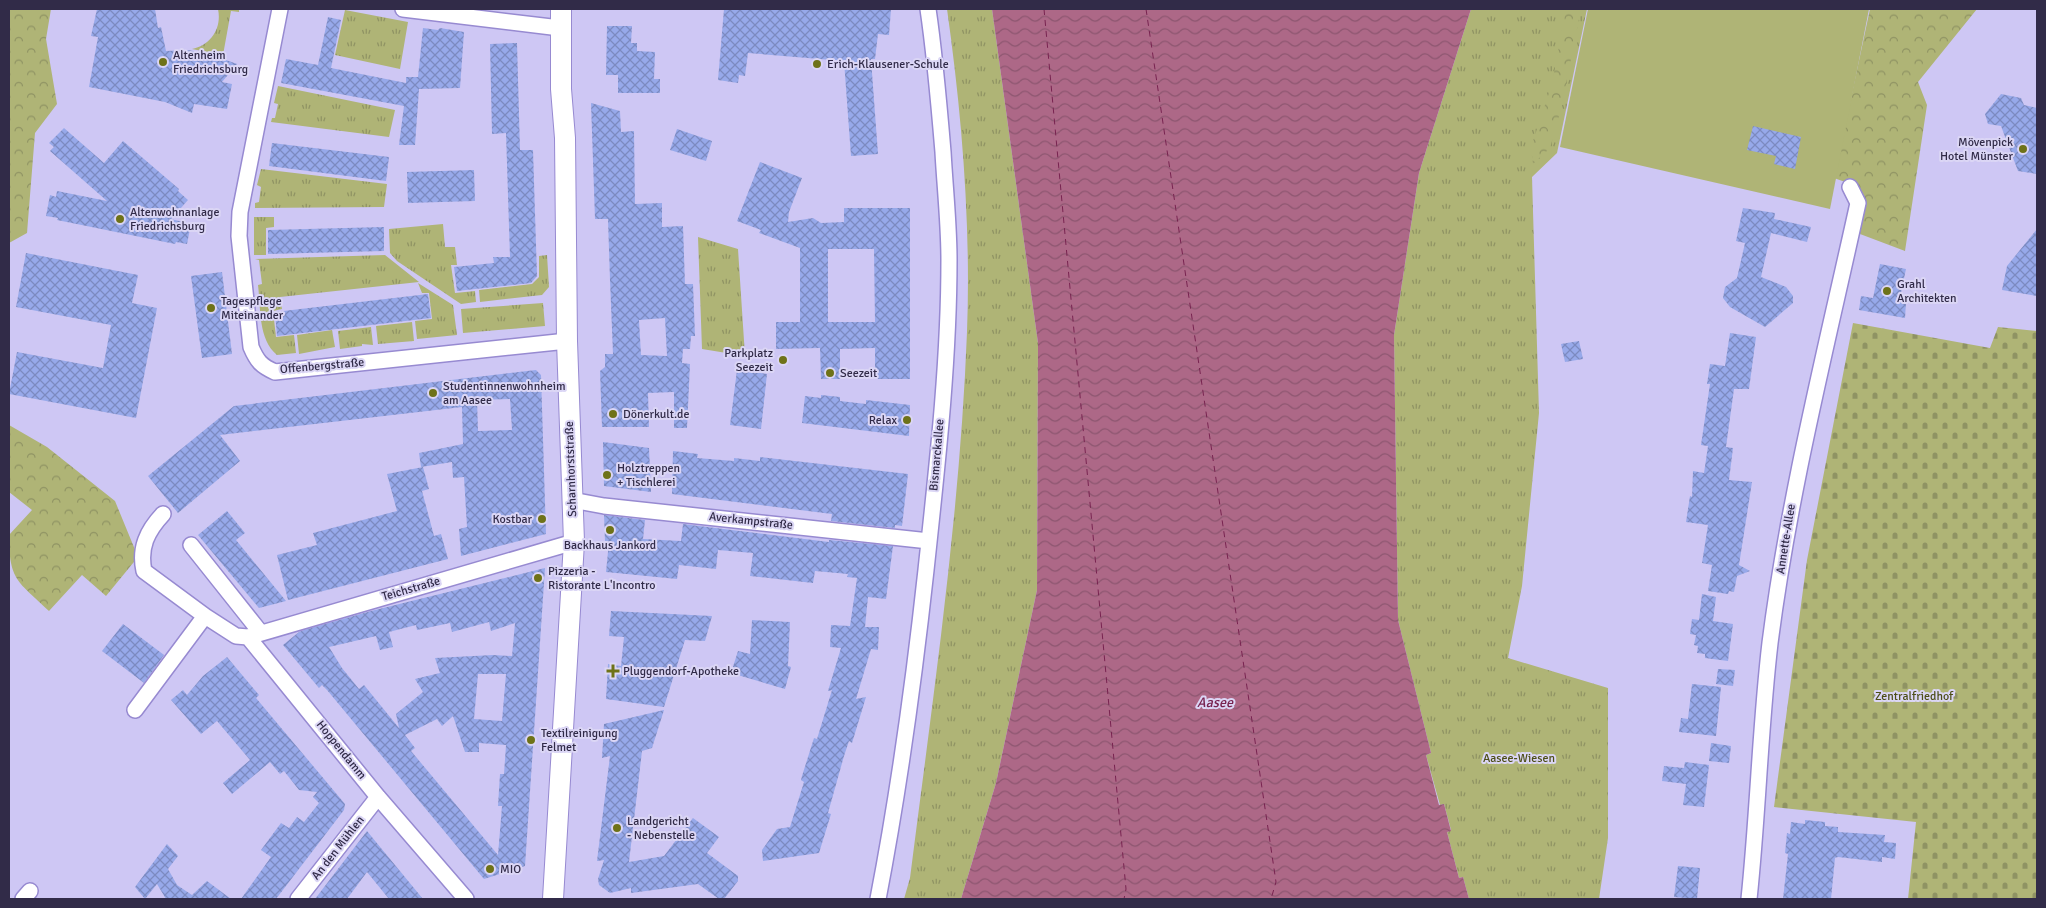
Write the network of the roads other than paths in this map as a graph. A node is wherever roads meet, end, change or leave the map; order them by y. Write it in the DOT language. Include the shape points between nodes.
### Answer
graph roads {
  1 [pos="280,9"];
  2 [pos="403,9"];
  3 [pos="928,9"];
  4 [pos="561,18"];
  5 [pos="1850,187"];
  6 [pos="567,341"];
  7 [pos="572,500"];
  8 [pos="163,514"];
  9 [pos="929,541"];
  10 [pos="574,542"];
  11 [pos="191,545"];
  12 [pos="205,616"];
  13 [pos="254,635"];
  14 [pos="135,710"];
  15 [pos="378,797"];
  16 [pos="298,899"];
  17 [pos="466,899"];
  18 [pos="553,899"];
  19 [pos="878,899"];
  20 [pos="1749,899"];
  1 -- 6 [label="street, Offenbergstraße" via="240,212 251,348 261,365 275,372"];
  2 -- 4 [label="street"];
  3 -- 9 [label="street, Bismarckallee" via="935,54 949,259 947,340"];
  4 -- 6 [label="street, Scharnhorststraße"];
  5 -- 20 [label="street, Annette-Allee" via="1858,203 1798,471 1770,644"];
  6 -- 7 [label="street, Scharnhorststraße"];
  7 -- 9 [label="street, Averkampstraße"];
  7 -- 10 [label="street, Scharnhorststraße"];
  8 -- 12 [label="street" via="150,530 142,548 144,571"];
  9 -- 19 [label="street, Bismarckallee" via="913,688"];
  10 -- 13 [label="street, Teichstraße"];
  10 -- 18 [label="street, Scharnhorststraße"];
  11 -- 13 [label="street, Hoppendamm"];
  12 -- 13 [label="street" via="236,636"];
  12 -- 14 [label="street"];
  13 -- 15 [label="street, Hoppendamm"];
  15 -- 16 [label="street, An den Mühlen"];
  15 -- 17 [label="street, Hoppendamm"];
}
